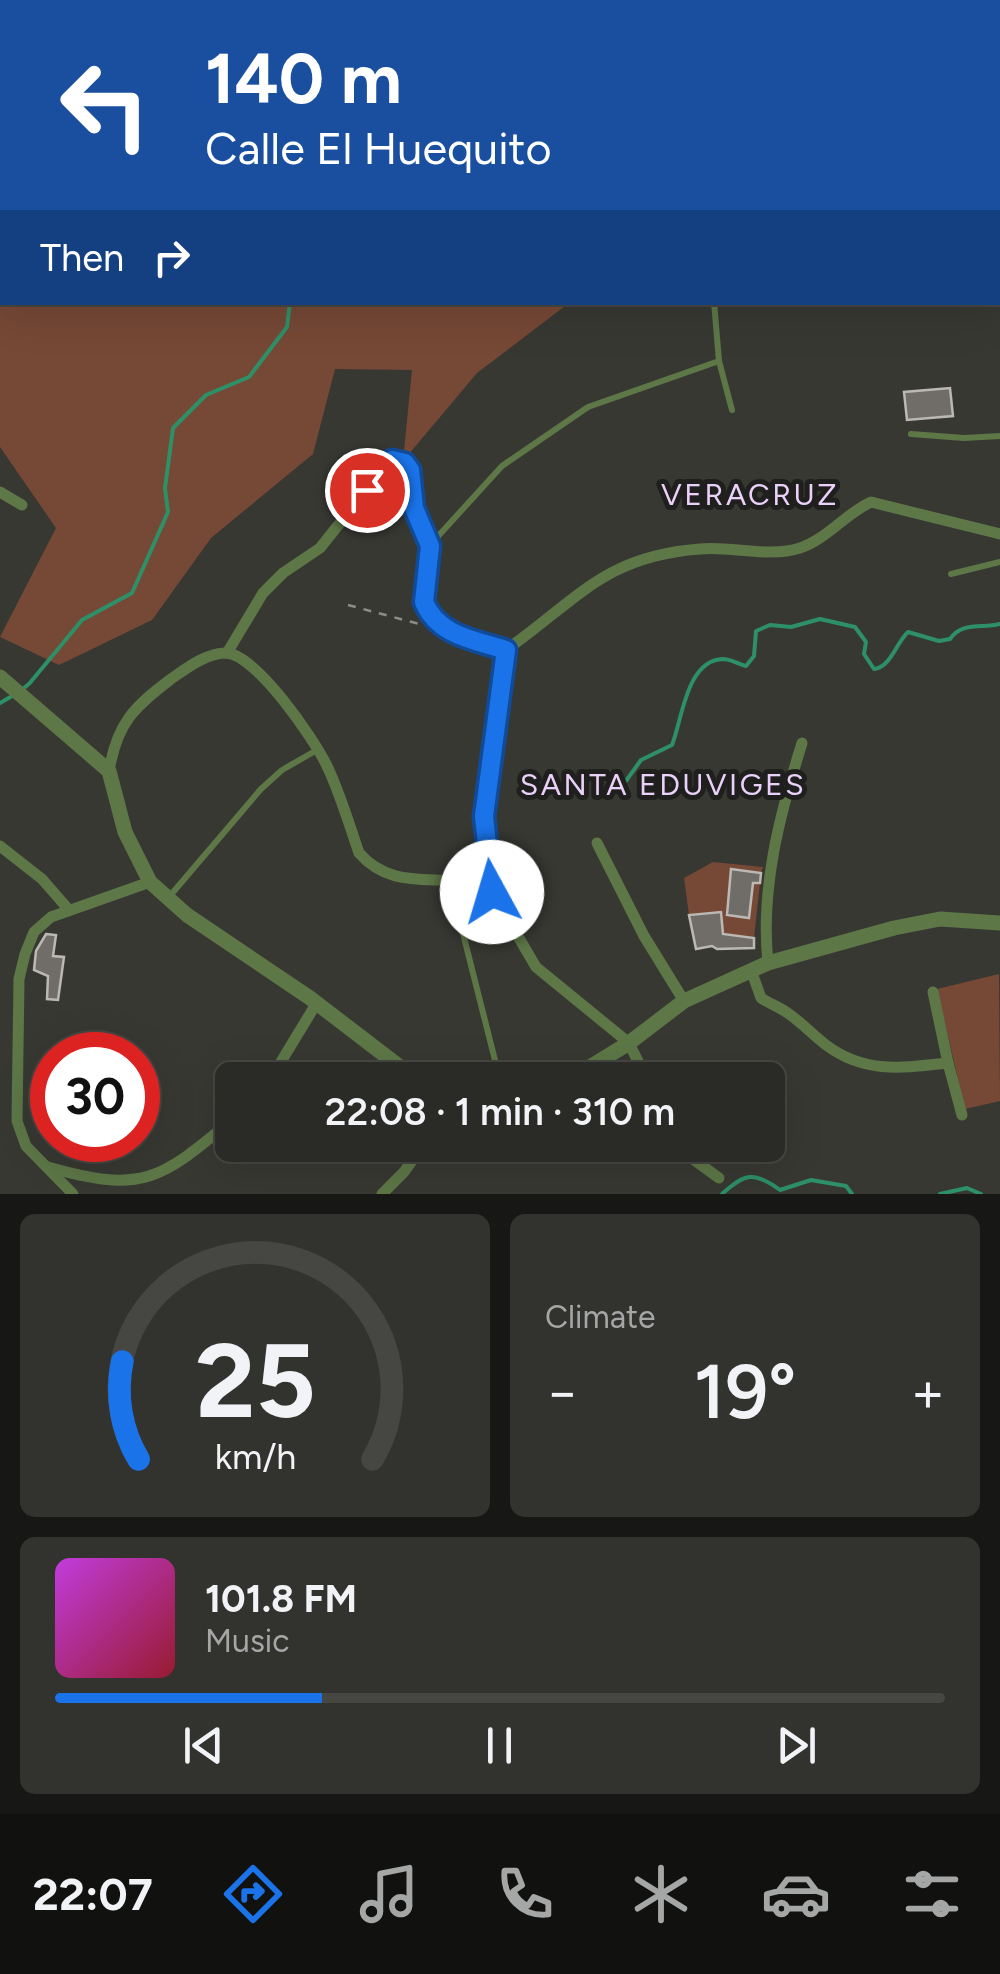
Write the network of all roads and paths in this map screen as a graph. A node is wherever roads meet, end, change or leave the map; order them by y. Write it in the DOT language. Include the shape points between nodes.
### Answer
graph roads {
  1 [pos="714,305"];
  2 [pos="719,361"];
  3 [pos="732,410"];
  4 [pos="910,434"];
  5 [pos="1000,436"];
  6 [pos="0,492"];
  7 [pos="22,505"];
  8 [pos="1000,534"];
  9 [pos="430,546"];
  10 [pos="1000,562"];
  11 [pos="951,574"];
  12 [pos="348,605"];
  13 [pos="449,632"];
  14 [pos="506,650"];
  15 [pos="227,653"];
  16 [pos="0,677"];
  17 [pos="802,743"];
  18 [pos="317,750"];
  19 [pos="109,771"];
  20 [pos="597,843"];
  21 [pos="0,846"];
  22 [pos="150,882"];
  23 [pos="450,882"];
  24 [pos="492,892"];
  25 [pos="168,898"];
  26 [pos="70,910"];
  27 [pos="1000,923"];
  28 [pos="768,963"];
  29 [pos="751,970"];
  30 [pos="933,992"];
  31 [pos="684,1001"];
  32 [pos="316,1004"];
  33 [pos="628,1043"];
  34 [pos="281,1062"];
  35 [pos="393,1062"];
  36 [pos="495,1062"];
  37 [pos="598,1062"];
  38 [pos="638,1062"];
  39 [pos="948,1063"];
  40 [pos="962,1115"];
  41 [pos="215,1133"];
  42 [pos="411,1162"];
  43 [pos="697,1162"];
  44 [pos="44,1166"];
  45 [pos="719,1178"];
  46 [pos="74,1194"];
  47 [pos="382,1194"];
  1 -- 2 [label="lane"];
  2 -- 3 [label="lane"];
  2 -- 9 [label="lane" via="588,407 502,466"];
  4 -- 5 [label="lane"];
  6 -- 7 [label="street"];
  8 -- 14 [label="street" via="871,502 796,549 672,551 608,572"];
  9 -- 13 [label="street" via="424,602"];
  9 -- 15 [label="street" via="414,508 410,470 392,460 320,548 264,593"];
  10 -- 11 [label="lane"];
  12 -- 13 [label="path"];
  13 -- 14 [label="street"];
  14 -- 24 [label="street" via="484,816"];
  15 -- 18 [label="street" via="251,662"];
  15 -- 19 [label="street" via="195,662 126,717"];
  16 -- 19 [label="street"];
  17 -- 28 [label="street" via="778,824 765,924"];
  18 -- 23 [label="street" via="369,864 400,878"];
  18 -- 25 [label="lane" via="261,789"];
  19 -- 22 [label="street" via="125,832"];
  20 -- 31 [label="street"];
  21 -- 26 [label="street"];
  22 -- 25 [label="street"];
  22 -- 26 [label="street"];
  23 -- 24 [label="street"];
  23 -- 36 [label="lane"];
  24 -- 33 [label="street" via="536,967"];
  25 -- 32 [label="street"];
  26 -- 44 [label="street" via="34,932 19,979 16,1121"];
  27 -- 28 [label="street" via="940,919"];
  28 -- 29 [label="street"];
  29 -- 31 [label="street"];
  29 -- 39 [label="street" via="761,998 858,1064 896,1069"];
  30 -- 39 [label="street"];
  31 -- 33 [label="street"];
  32 -- 34 [label="street"];
  32 -- 35 [label="street"];
  33 -- 37 [label="street"];
  33 -- 38 [label="street"];
  39 -- 40 [label="street"];
  41 -- 44 [label="street" via="162,1174 140,1181 83,1178"];
  42 -- 47 [label="street"];
  43 -- 45 [label="street"];
  44 -- 46 [label="street"];
}
